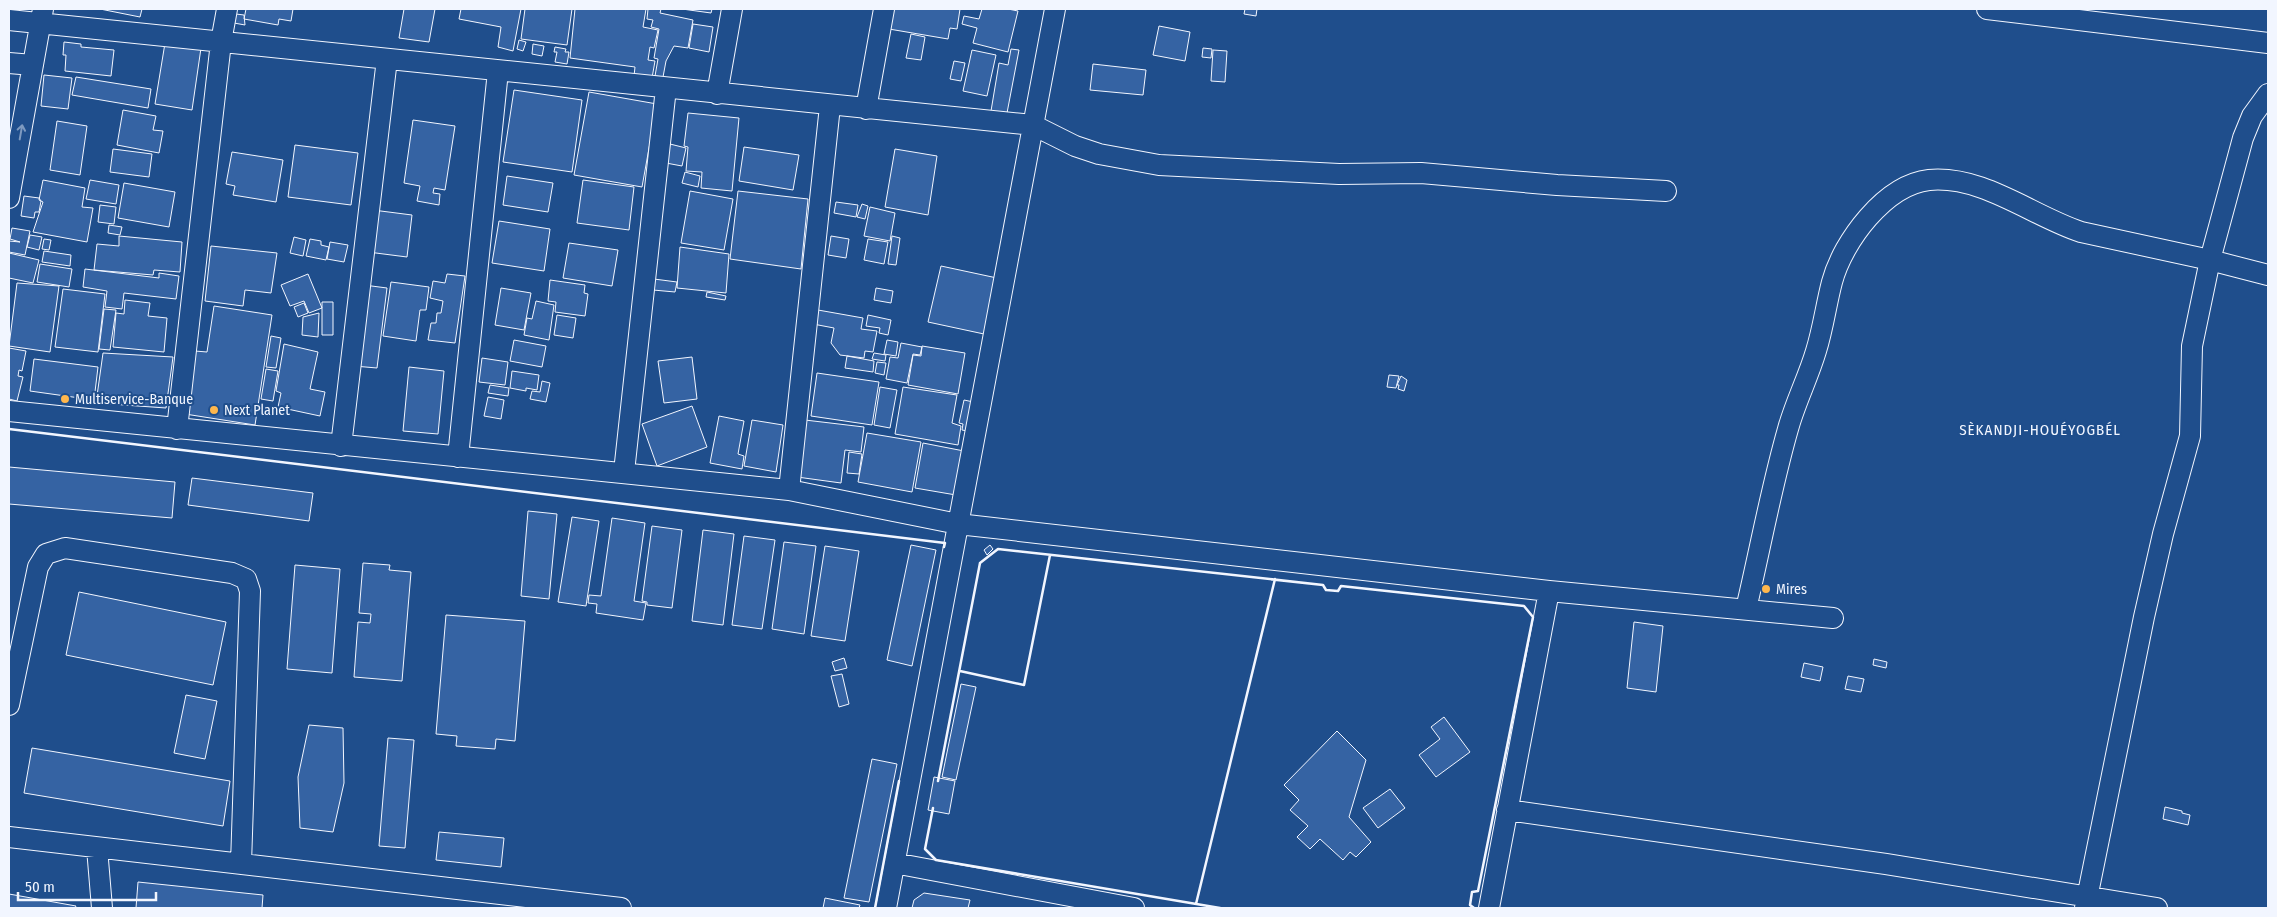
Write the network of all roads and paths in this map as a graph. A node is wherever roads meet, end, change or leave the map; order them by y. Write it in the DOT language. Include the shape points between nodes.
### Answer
graph roads {
  1 [pos="227,9"];
  2 [pos="732,9"];
  3 [pos="884,9"];
  4 [pos="1054,9"];
  5 [pos="1987,9"];
  6 [pos="42,16"];
  7 [pos="11,21"];
  8 [pos="221,42"];
  9 [pos="2268,43"];
  10 [pos="387,59"];
  11 [pos="9,63"];
  12 [pos="33,65"];
  13 [pos="498,71"];
  14 [pos="666,88"];
  15 [pos="717,94"];
  16 [pos="2268,94"];
  17 [pos="830,106"];
  18 [pos="866,109"];
  19 [pos="1032,125"];
  20 [pos="1666,191"];
  21 [pos="9,198"];
  22 [pos="2210,260"];
  23 [pos="2268,275"];
  24 [pos="9,411"];
  25 [pos="177,429"];
  26 [pos="341,446"];
  27 [pos="458,458"];
  28 [pos="624,472"];
  29 [pos="789,490"];
  30 [pos="958,524"];
  31 [pos="1549,591"];
  32 [pos="1746,610"];
  33 [pos="1833,618"];
  34 [pos="9,705"];
  35 [pos="1507,810"];
  36 [pos="9,837"];
  37 [pos="96,848"];
  38 [pos="894,863"];
  39 [pos="241,864"];
  40 [pos="2086,903"];
  41 [pos="102,908"];
  42 [pos="621,908"];
  43 [pos="886,908"];
  44 [pos="1134,908"];
  45 [pos="1489,908"];
  46 [pos="2157,908"];
  1 -- 8 [label="street"];
  2 -- 15 [label="street"];
  3 -- 18 [label="street"];
  4 -- 19 [label="street"];
  5 -- 9 [label="street"];
  6 -- 7 [label="street"];
  6 -- 8 [label="street"];
  6 -- 12 [label="street"];
  8 -- 10 [label="street"];
  8 -- 25 [label="street"];
  10 -- 13 [label="street"];
  10 -- 26 [label="street"];
  11 -- 12 [label="street"];
  21 -- 12 [label="street, one-way"];
  13 -- 14 [label="street"];
  13 -- 27 [label="street"];
  14 -- 15 [label="street"];
  14 -- 28 [label="street"];
  15 -- 17 [label="street"];
  16 -- 22 [label="street" via="2252,116 2243,138"];
  17 -- 18 [label="street"];
  17 -- 29 [label="street"];
  18 -- 19 [label="street"];
  19 -- 20 [label="street" via="1075,146 1159,165 1338,174 1421,173"];
  19 -- 30 [label="street"];
  22 -- 23 [label="street"];
  22 -- 32 [label="street" via="2081,232 2061,226 1990,191 1943,180 1916,182 1886,199 1855,236 1832,280 1816,351 1788,429"];
  22 -- 40 [label="street" via="2192,346 2190,436 2161,544"];
  24 -- 25 [label="street"];
  25 -- 26 [label="street"];
  26 -- 27 [label="street"];
  27 -- 28 [label="street"];
  28 -- 29 [label="street"];
  29 -- 30 [label="street"];
  30 -- 31 [label="street"];
  30 -- 38 [label="street"];
  31 -- 32 [label="street"];
  31 -- 35 [label="street"];
  32 -- 33 [label="street"];
  34 -- 39 [label="street" via="38,567 46,554 64,548 232,573 246,579 250,591"];
  35 -- 40 [label="street" via="1886,864"];
  35 -- 45 [label="street"];
  36 -- 37 [label="street"];
  37 -- 39 [label="street"];
  37 -- 41 [label="street"];
  38 -- 43 [label="street"];
  38 -- 44 [label="street"];
  39 -- 42 [label="street"];
  40 -- 46 [label="street"];
}
